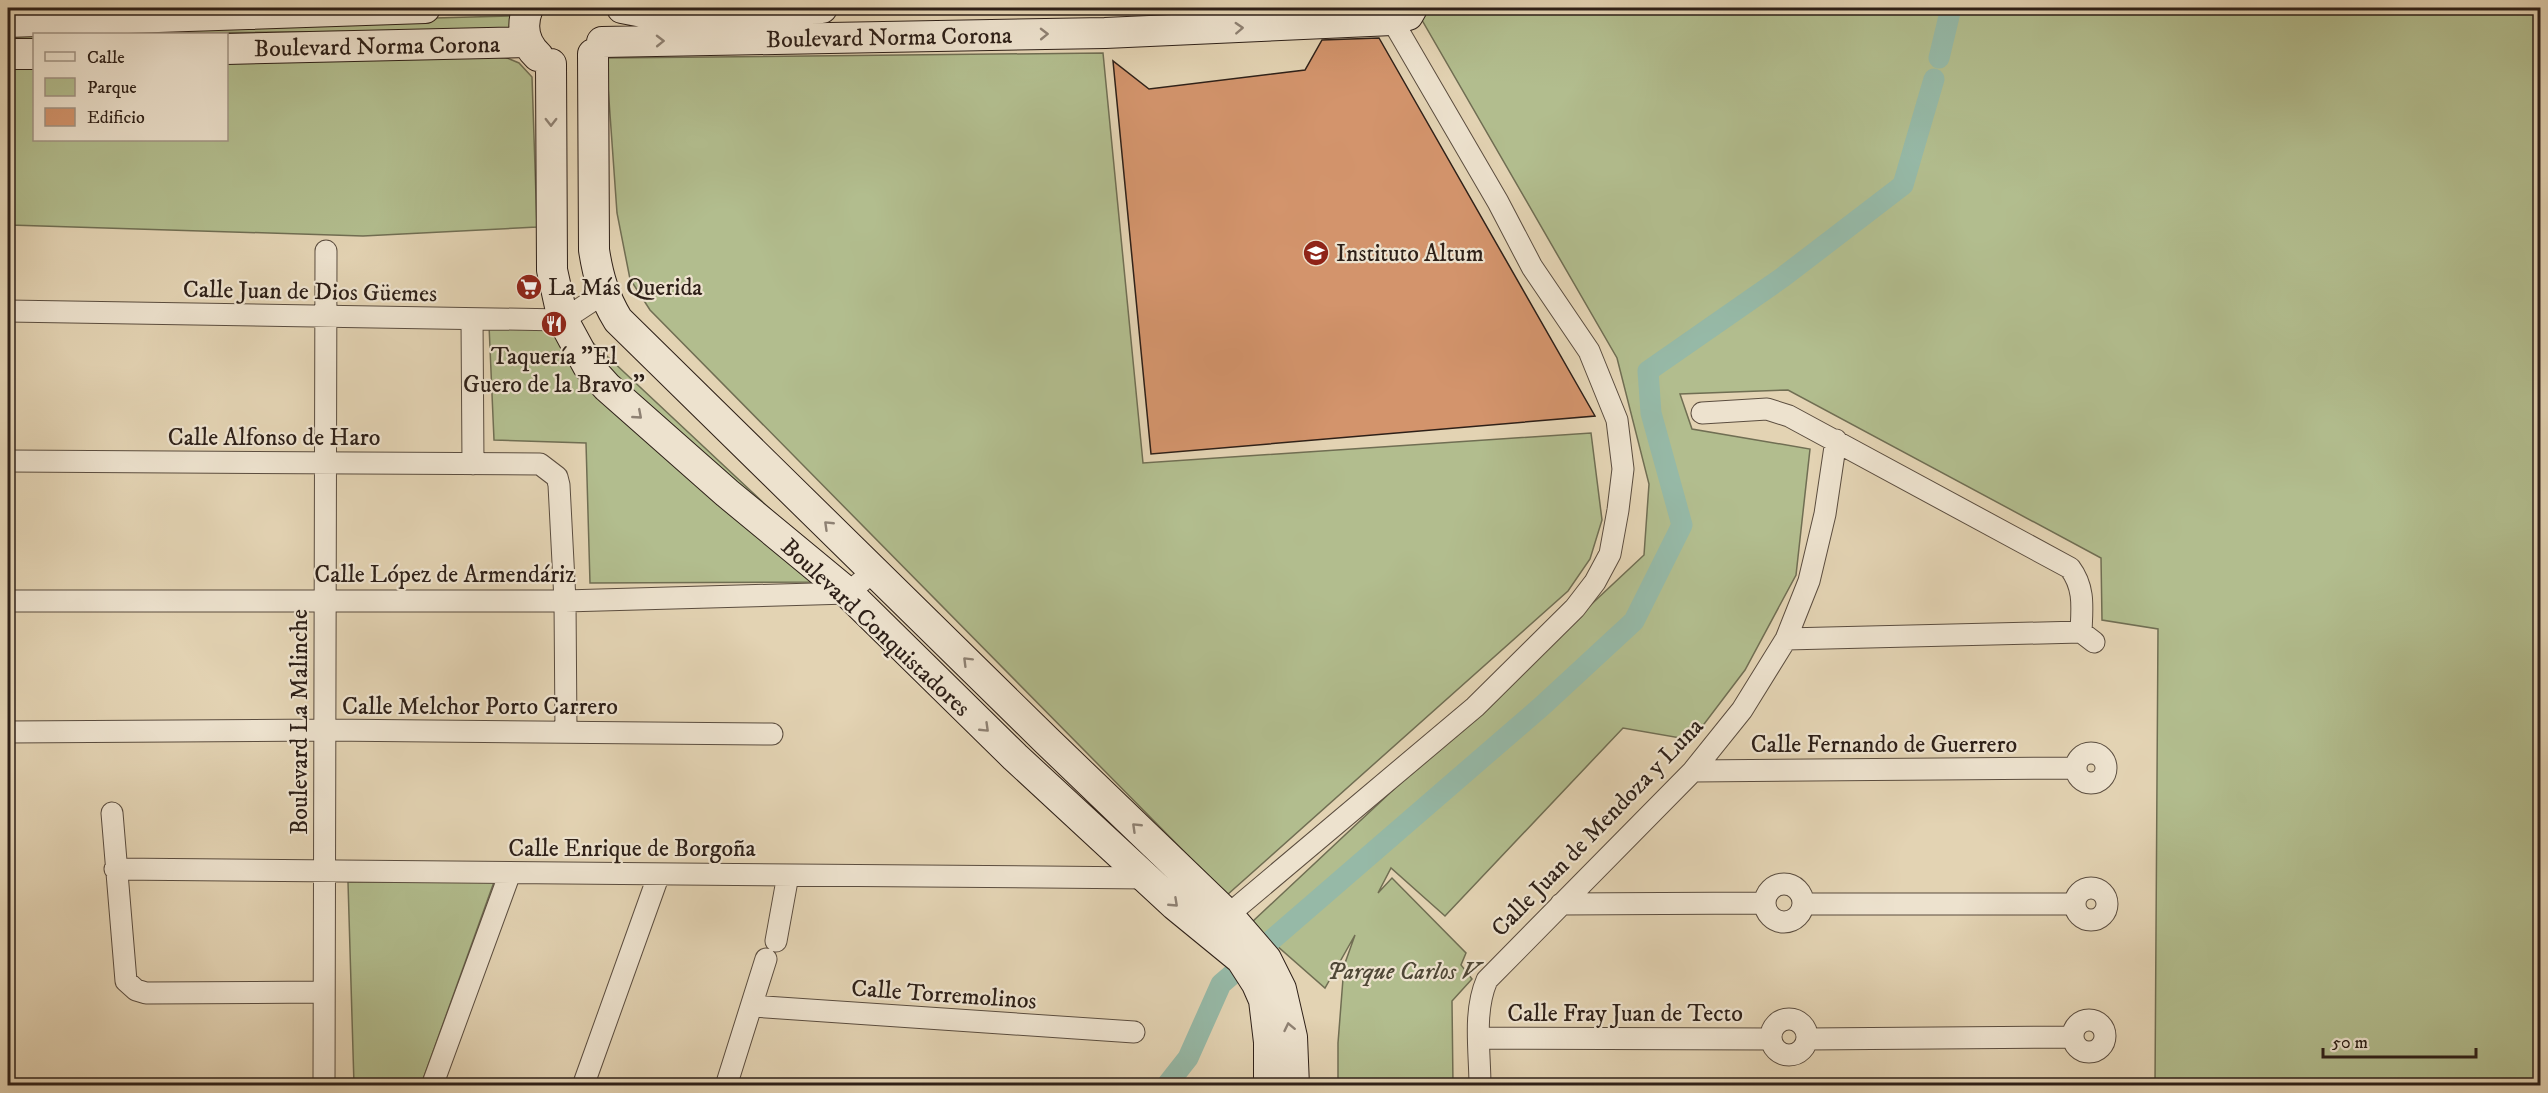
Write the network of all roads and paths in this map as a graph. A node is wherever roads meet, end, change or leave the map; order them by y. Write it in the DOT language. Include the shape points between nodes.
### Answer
graph roads {
  1 [pos="425,8"];
  2 [pos="528,8"];
  3 [pos="600,8"];
  4 [pos="622,8"];
  5 [pos="822,8"];
  6 [pos="1402,14"];
  7 [pos="1131,20"];
  8 [pos="8,22"];
  9 [pos="527,42"];
  10 [pos="597,48"];
  11 [pos="228,50"];
  12 [pos="8,54"];
  13 [pos="33,54"];
  14 [pos="551,64"];
  15 [pos="326,251"];
  16 [pos="604,293"];
  17 [pos="8,311"];
  18 [pos="326,317"];
  19 [pos="472,319"];
  20 [pos="563,320"];
  21 [pos="1702,412"];
  22 [pos="1836,440"];
  23 [pos="8,461"];
  24 [pos="326,463"];
  25 [pos="473,464"];
  26 [pos="875,570"];
  27 [pos="848,593"];
  28 [pos="325,599"];
  29 [pos="8,601"];
  30 [pos="565,601"];
  31 [pos="1786,639"];
  32 [pos="325,730"];
  33 [pos="8,732"];
  34 [pos="566,732"];
  35 [pos="772,734"];
  36 [pos="2076,768"];
  37 [pos="1693,771"];
  38 [pos="112,813"];
  39 [pos="115,870"];
  40 [pos="325,871"];
  41 [pos="510,873"];
  42 [pos="659,874"];
  43 [pos="788,875"];
  44 [pos="1148,878"];
  45 [pos="1561,904"];
  46 [pos="2075,904"];
  47 [pos="1228,915"];
  48 [pos="324,992"];
  49 [pos="752,1006"];
  50 [pos="1134,1032"];
  51 [pos="2073,1037"];
  52 [pos="1480,1038"];
  53 [pos="324,1086"];
  54 [pos="432,1086"];
  55 [pos="584,1086"];
  56 [pos="726,1086"];
  57 [pos="1269,1086"];
  58 [pos="1294,1086"];
  59 [pos="1480,1086"];
  1 -- 8 [label="street, Boulevard Norma Corona"];
  2 -- 9 [label="street" via="524,30"];
  3 -- 10 [label="street, Boulevard Conquistadores" via="605,22"];
  4 -- 5 [label="street, Boulevard Norma Corona" via="648,13"];
  7 -- 6 [label="street, Boulevard Norma Corona, one-way"];
  6 -- 47 [label="street" via="1532,267 1589,351 1617,420 1623,470 1610,554 1575,608 1475,707"];
  10 -- 7 [label="street, Boulevard Norma Corona, one-way"];
  9 -- 11 [label="street, Boulevard Norma Corona"];
  9 -- 14 [label="street" via="541,59"];
  10 -- 14 [label="street" via="573,65"];
  10 -- 16 [label="street, Boulevard Conquistadores" via="594,250"];
  12 -- 13 [label="street"];
  14 -- 20 [label="street, Boulevard Conquistadores, one-way" via="552,270"];
  15 -- 18 [label="street, Boulevard La Malinche"];
  16 -- 20 [label="street"];
  26 -- 16 [label="street, Boulevard Conquistadores, one-way" via="618,320"];
  17 -- 18 [label="street, Calle Juan de Dios Güemes"];
  18 -- 19 [label="street, Calle Juan de Dios Güemes"];
  18 -- 24 [label="street, Boulevard La Malinche"];
  19 -- 20 [label="street, Calle Juan de Dios Güemes"];
  19 -- 25 [label="street"];
  20 -- 27 [label="street, Boulevard Conquistadores, one-way" via="588,366 607,387"];
  21 -- 22 [label="street" via="1767,409"];
  22 -- 31 [label="street, Calle Juan de Mendoza y Luna" via="1825,514 1809,581"];
  22 -- 31 [label="street" via="2070,568 2082,592 2087,637"];
  23 -- 24 [label="street, Calle Alfonso de Haro"];
  24 -- 25 [label="street, Calle Alfonso de Haro"];
  24 -- 28 [label="street, Boulevard La Malinche"];
  25 -- 30 [label="street, Calle Alfonso de Haro" via="540,464 557,477"];
  26 -- 27 [label="street"];
  47 -- 26 [label="street, Boulevard Conquistadores, one-way"];
  27 -- 30 [label="street, Calle López de Armendáriz"];
  27 -- 44 [label="street, Boulevard Conquistadores, one-way" via="1015,757"];
  28 -- 29 [label="street, Calle López de Armendáriz"];
  28 -- 30 [label="street, Calle López de Armendáriz"];
  28 -- 32 [label="street, Boulevard La Malinche"];
  30 -- 34 [label="street"];
  31 -- 37 [label="street, Calle Juan de Mendoza y Luna" via="1742,710"];
  32 -- 33 [label="street, Calle Melchor Porto Carrero"];
  32 -- 34 [label="street, Calle Melchor Porto Carrero"];
  32 -- 40 [label="street, Boulevard La Malinche"];
  34 -- 35 [label="street, Calle Melchor Porto Carrero"];
  36 -- 37 [label="street, Calle Fernando de Guerrero"];
  37 -- 45 [label="street, Calle Juan de Mendoza y Luna"];
  38 -- 39 [label="street"];
  39 -- 40 [label="street, Calle Enrique de Borgoña"];
  39 -- 48 [label="street" via="126,981 130,986 146,993"];
  40 -- 41 [label="street, Calle Enrique de Borgoña"];
  40 -- 48 [label="street, Boulevard La Malinche"];
  41 -- 42 [label="street, Calle Enrique de Borgoña"];
  41 -- 54 [label="street"];
  42 -- 43 [label="street, Calle Enrique de Borgoña"];
  42 -- 55 [label="street"];
  43 -- 44 [label="street, Calle Enrique de Borgoña"];
  43 -- 49 [label="street" via="771,950"];
  44 -- 57 [label="street, Boulevard Conquistadores, one-way" via="1241,959 1257,984 1264,1000 1269,1042"];
  45 -- 46 [label="street" via="1765,903 1774,920 1787,922 1799,916 1804,904"];
  45 -- 52 [label="street, Calle Juan de Mendoza y Luna" via="1487,980 1480,996"];
  58 -- 47 [label="street, Boulevard Conquistadores, one-way" via="1292,1037 1281,988 1266,959"];
  48 -- 53 [label="street, Boulevard La Malinche"];
  49 -- 50 [label="street, Calle Torremolinos"];
  49 -- 56 [label="street"];
  51 -- 52 [label="street, Calle Fray Juan de Tecto" via="1807,1039 1800,1023 1788,1019 1774,1027 1771,1040"];
  52 -- 59 [label="street, Calle Juan de Mendoza y Luna"];
}
